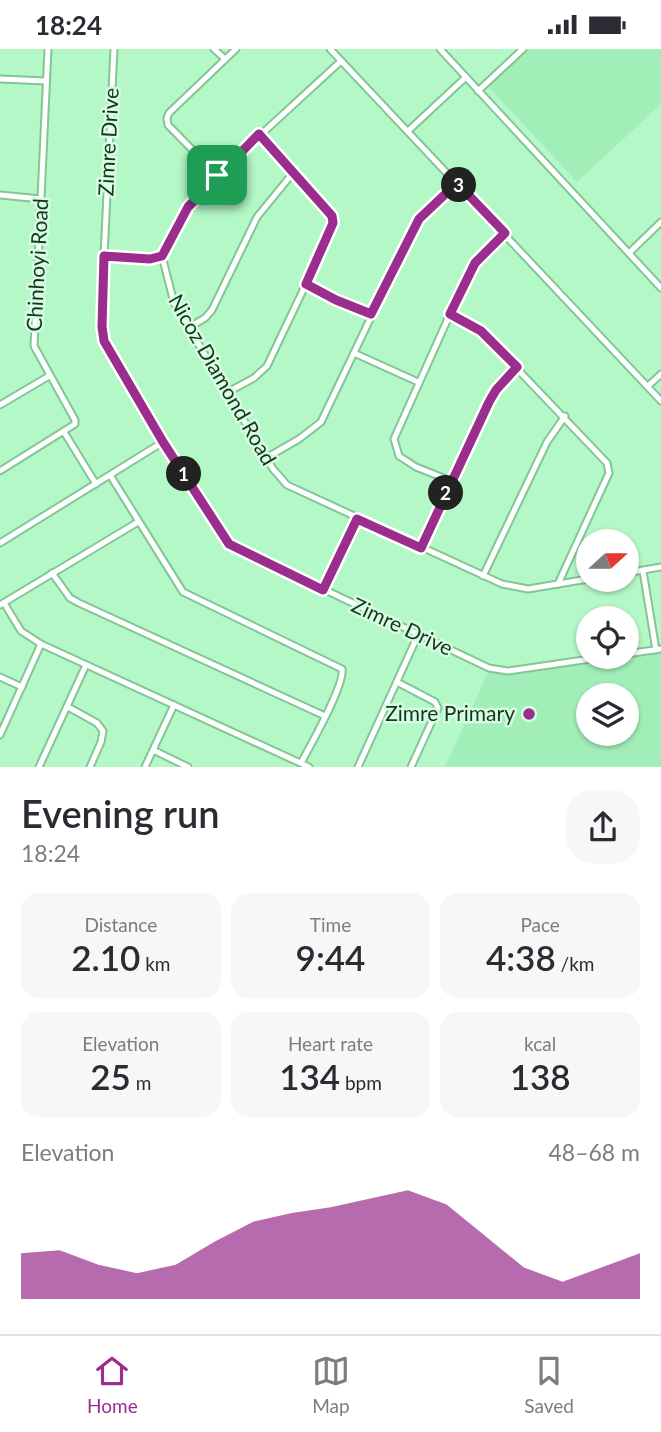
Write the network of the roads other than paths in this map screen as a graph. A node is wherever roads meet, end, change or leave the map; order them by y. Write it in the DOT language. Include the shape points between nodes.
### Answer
graph roads {
  1 [pos="48,49"];
  2 [pos="114,49"];
  3 [pos="214,49"];
  4 [pos="236,49"];
  5 [pos="330,49"];
  6 [pos="440,49"];
  7 [pos="523,49"];
  8 [pos="225,59"];
  9 [pos="341,61"];
  10 [pos="466,77"];
  11 [pos="0,79"];
  12 [pos="46,81"];
  13 [pos="478,91"];
  14 [pos="408,131"];
  15 [pos="259,134"];
  16 [pos="293,173"];
  17 [pos="217,175"];
  18 [pos="457,183"];
  19 [pos="0,195"];
  20 [pos="41,199"];
  21 [pos="661,222"];
  22 [pos="505,233"];
  23 [pos="629,253"];
  24 [pos="104,256"];
  25 [pos="162,256"];
  26 [pos="306,284"];
  27 [pos="661,288"];
  28 [pos="371,314"];
  29 [pos="450,314"];
  30 [pos="188,328"];
  31 [pos="354,353"];
  32 [pos="517,367"];
  33 [pos="661,374"];
  34 [pos="49,376"];
  35 [pos="418,383"];
  36 [pos="648,387"];
  37 [pos="228,392"];
  38 [pos="661,401"];
  39 [pos="0,405"];
  40 [pos="565,417"];
  41 [pos="64,432"];
  42 [pos="163,442"];
  43 [pos="266,458"];
  44 [pos="0,471"];
  45 [pos="110,475"];
  46 [pos="451,481"];
  47 [pos="96,484"];
  48 [pos="357,519"];
  49 [pos="138,521"];
  50 [pos="0,542"];
  51 [pos="421,548"];
  52 [pos="661,567"];
  53 [pos="639,571"];
  54 [pos="643,571"];
  55 [pos="52,573"];
  56 [pos="483,576"];
  57 [pos="576,581"];
  58 [pos="558,584"];
  59 [pos="323,590"];
  60 [pos="2,604"];
  61 [pos="418,635"];
  62 [pos="41,644"];
  63 [pos="658,649"];
  64 [pos="639,652"];
  65 [pos="576,661"];
  66 [pos="86,665"];
  67 [pos="0,677"];
  68 [pos="397,682"];
  69 [pos="22,687"];
  70 [pos="174,705"];
  71 [pos="68,707"];
  72 [pos="325,716"];
  73 [pos="0,735"];
  74 [pos="153,750"];
  75 [pos="301,763"];
  76 [pos="39,767"];
  77 [pos="90,767"];
  78 [pos="145,767"];
  79 [pos="188,767"];
  80 [pos="309,767"];
  81 [pos="358,767"];
  82 [pos="411,767"];
  1 -- 12 [label="street, Chinhoyi Road"];
  2 -- 24 [label="street, Zimre Drive"];
  3 -- 8 [label="street"];
  4 -- 8 [label="street"];
  5 -- 9 [label="street"];
  6 -- 10 [label="street"];
  7 -- 13 [label="street"];
  8 -- 17 [label="street" via="167,118 168,125"];
  9 -- 14 [label="street"];
  9 -- 15 [label="street"];
  10 -- 13 [label="street"];
  10 -- 14 [label="street"];
  11 -- 12 [label="street"];
  12 -- 20 [label="street, Chinhoyi Road"];
  13 -- 23 [label="street"];
  14 -- 18 [label="street"];
  15 -- 16 [label="street"];
  15 -- 17 [label="street"];
  16 -- 26 [label="street" via="332,216 333,223"];
  16 -- 30 [label="street" via="257,217 212,310"];
  17 -- 25 [label="street" via="188,207"];
  18 -- 22 [label="street"];
  18 -- 28 [label="street" via="419,219"];
  19 -- 20 [label="street"];
  20 -- 34 [label="street, Chinhoyi Road" via="34,346"];
  21 -- 23 [label="street"];
  22 -- 29 [label="street" via="475,263"];
  22 -- 36 [label="street"];
  23 -- 27 [label="street"];
  24 -- 25 [label="street"];
  24 -- 42 [label="street, Zimre Drive" via="104,341"];
  25 -- 30 [label="street, Nicoz Diamond Road" via="174,303"];
  26 -- 28 [label="street"];
  26 -- 37 [label="street" via="267,366"];
  28 -- 31 [label="street"];
  29 -- 32 [label="street" via="481,331"];
  29 -- 35 [label="street"];
  30 -- 37 [label="street, Nicoz Diamond Road"];
  31 -- 35 [label="street"];
  31 -- 43 [label="street" via="321,422"];
  32 -- 40 [label="street"];
  32 -- 46 [label="street" via="489,402"];
  33 -- 36 [label="street"];
  34 -- 39 [label="street"];
  34 -- 41 [label="street, Chinhoyi Road" via="75,420"];
  35 -- 46 [label="street" via="394,439 396,451 416,467"];
  36 -- 38 [label="street"];
  37 -- 43 [label="street, Nicoz Diamond Road"];
  40 -- 56 [label="street" via="547,442"];
  40 -- 58 [label="street" via="609,470"];
  41 -- 44 [label="street"];
  41 -- 47 [label="street"];
  42 -- 45 [label="street"];
  42 -- 59 [label="street, Zimre Drive" via="229,544"];
  43 -- 48 [label="street, Nicoz Diamond Road" via="287,485"];
  45 -- 47 [label="street"];
  45 -- 49 [label="street"];
  46 -- 51 [label="street"];
  47 -- 50 [label="street"];
  48 -- 51 [label="street, Nicoz Diamond Road"];
  48 -- 59 [label="street"];
  49 -- 55 [label="street"];
  49 -- 72 [label="street" via="183,592 340,667 343,675"];
  51 -- 56 [label="street, Nicoz Diamond Road"];
  52 -- 54 [label="street"];
  53 -- 54 [label="street"];
  54 -- 63 [label="street"];
  55 -- 60 [label="street"];
  55 -- 72 [label="street" via="79,603"];
  56 -- 58 [label="street, Nicoz Diamond Road" via="517,588"];
  57 -- 58 [label="street, Nicoz Diamond Road"];
  59 -- 61 [label="street, Zimre Drive"];
  60 -- 62 [label="street" via="21,631"];
  61 -- 65 [label="street, Zimre Drive" via="489,668 508,671"];
  61 -- 68 [label="street"];
  62 -- 66 [label="street"];
  62 -- 69 [label="street"];
  63 -- 64 [label="street"];
  66 -- 70 [label="street"];
  66 -- 71 [label="street"];
  67 -- 69 [label="street"];
  68 -- 81 [label="street"];
  68 -- 82 [label="street" via="437,705"];
  69 -- 73 [label="street"];
  70 -- 74 [label="street"];
  70 -- 75 [label="street"];
  71 -- 76 [label="street"];
  71 -- 77 [label="street" via="103,731"];
  72 -- 75 [label="street"];
  74 -- 78 [label="street"];
  74 -- 79 [label="street"];
  75 -- 80 [label="street"];
}
